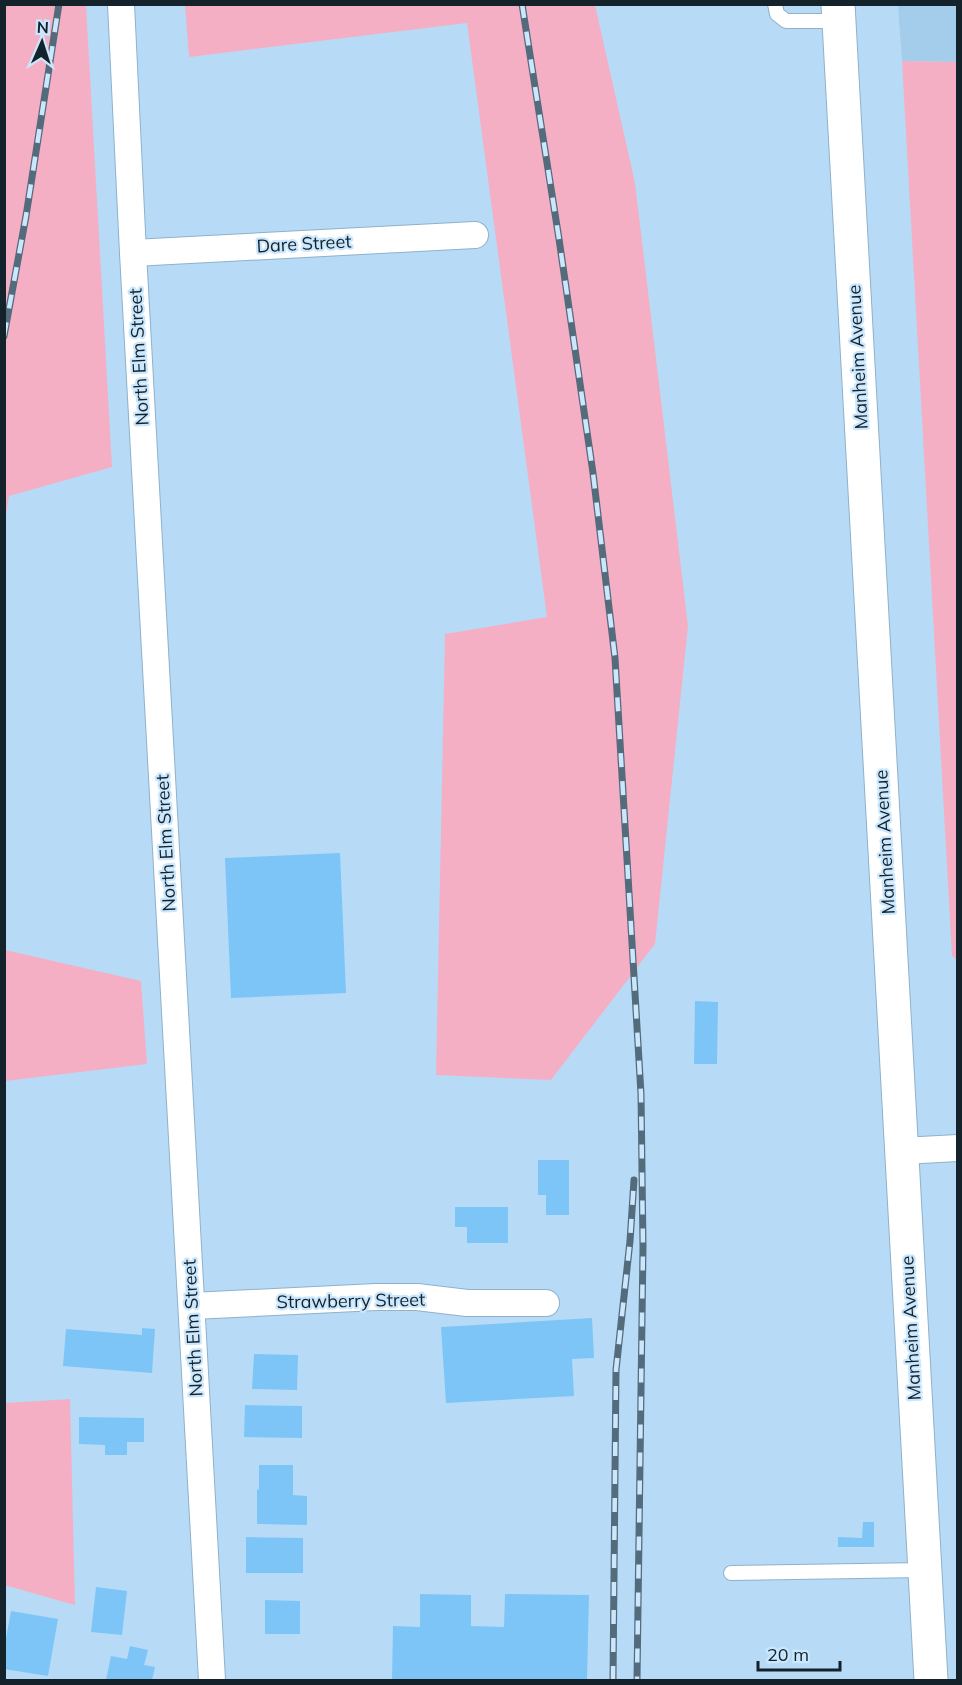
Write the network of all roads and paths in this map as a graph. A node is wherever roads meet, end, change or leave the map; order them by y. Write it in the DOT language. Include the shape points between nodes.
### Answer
graph roads {
  1 [pos="121,4"];
  2 [pos="775,4"];
  3 [pos="838,13"];
  4 [pos="475,235"];
  5 [pos="133,253"];
  6 [pos="957,1148"];
  7 [pos="902,1151"];
  8 [pos="546,1303"];
  9 [pos="192,1306"];
  10 [pos="924,1570"];
  11 [pos="731,1573"];
  12 [pos="212,1680"];
  13 [pos="931,1680"];
  1 -- 5 [label="street, North Elm Street"];
  2 -- 3 [label="lane" via="777,14 786,21"];
  3 -- 7 [label="street, Manheim Avenue"];
  4 -- 5 [label="street, Dare Street"];
  5 -- 9 [label="street, North Elm Street"];
  6 -- 7 [label="street"];
  7 -- 10 [label="street, Manheim Avenue"];
  8 -- 9 [label="street, Strawberry Street" via="386,1297"];
  9 -- 12 [label="street, North Elm Street"];
  10 -- 11 [label="lane"];
  10 -- 13 [label="street, Manheim Avenue"];
}
